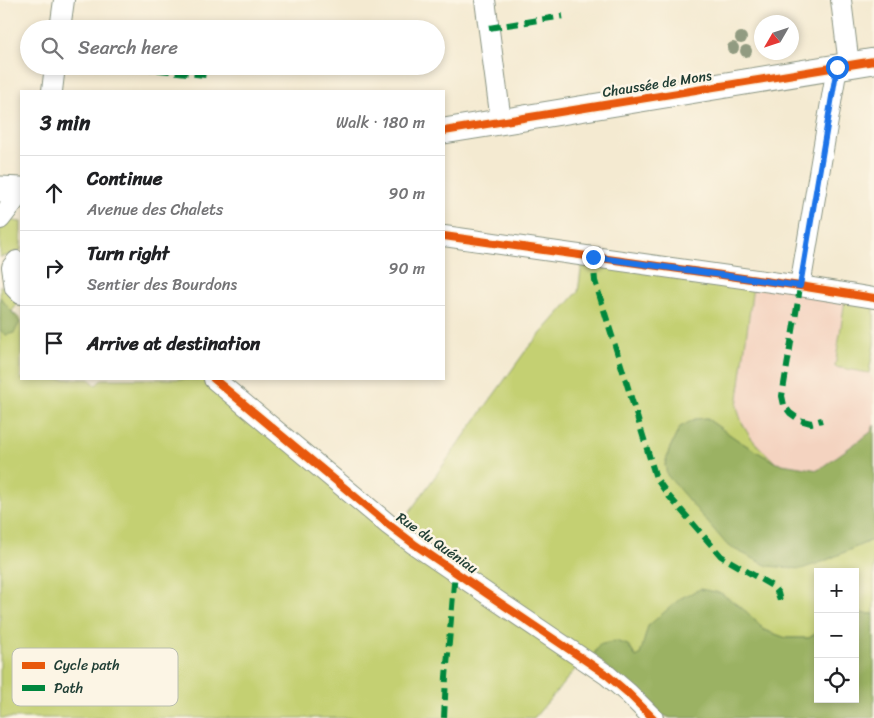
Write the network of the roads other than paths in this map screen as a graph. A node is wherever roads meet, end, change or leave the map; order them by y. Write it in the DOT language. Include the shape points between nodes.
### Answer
graph roads {
  1 [pos="64,0"];
  2 [pos="485,0"];
  3 [pos="841,0"];
  4 [pos="61,20"];
  5 [pos="874,61"];
  6 [pos="843,66"];
  7 [pos="55,75"];
  8 [pos="52,90"];
  9 [pos="501,121"];
  10 [pos="445,131"];
  11 [pos="0,189"];
  12 [pos="20,191"];
  13 [pos="20,192"];
  14 [pos="0,219"];
  15 [pos="445,236"];
  16 [pos="13,262"];
  17 [pos="800,286"];
  18 [pos="20,293"];
  19 [pos="874,298"];
  20 [pos="215,380"];
  21 [pos="653,718"];
  1 -- 4 [label="street"];
  2 -- 9 [label="street"];
  3 -- 6 [label="street"];
  5 -- 6 [label="main road, Chaussée de Mons"];
  6 -- 9 [label="main road, Chaussée de Mons"];
  6 -- 17 [label="street"];
  7 -- 8 [label="street"];
  9 -- 10 [label="main road, Chaussée de Mons"];
  11 -- 12 [label="main road"];
  13 -- 14 [label="street"];
  15 -- 17 [label="street"];
  16 -- 18 [label="street" via="15,288"];
  17 -- 19 [label="street"];
  20 -- 21 [label="street, Rue du Quéniau" via="389,525 607,675"];
}
